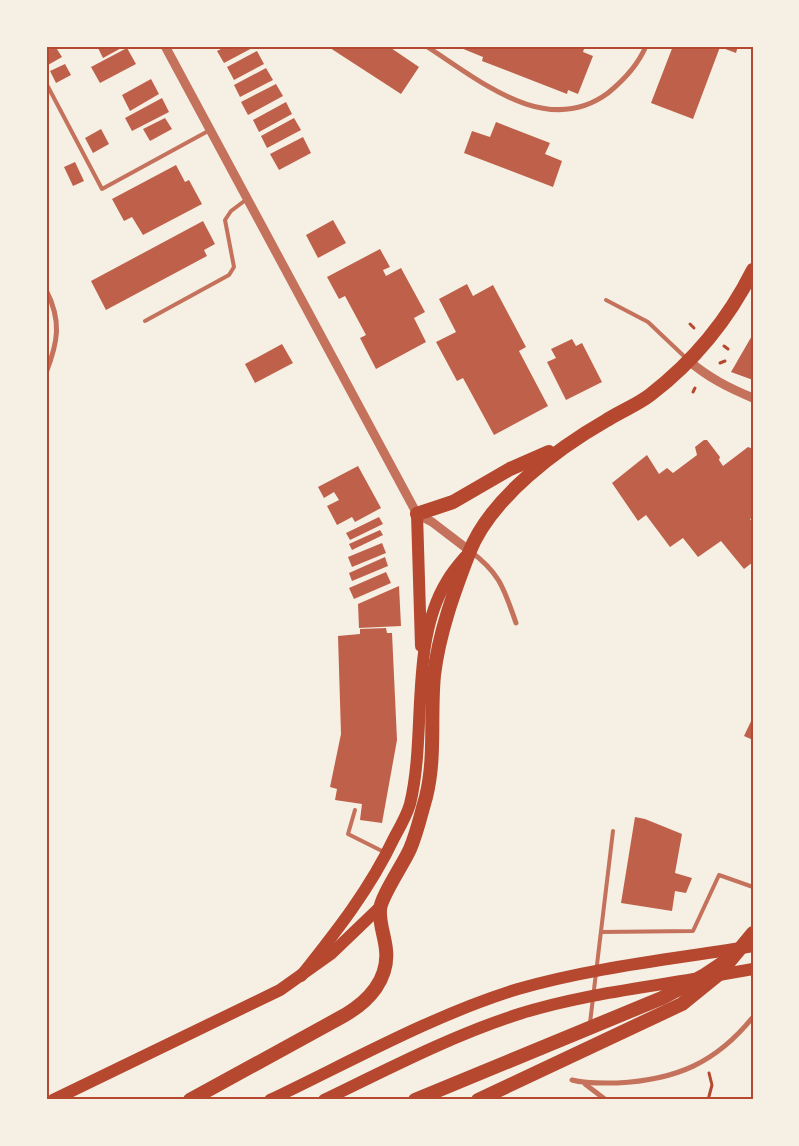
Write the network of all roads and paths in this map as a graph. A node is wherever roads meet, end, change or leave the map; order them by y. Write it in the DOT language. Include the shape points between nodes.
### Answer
graph roads {
  1 [pos="165,46"];
  2 [pos="426,46"];
  3 [pos="646,46"];
  4 [pos="46,83"];
  5 [pos="210,130"];
  6 [pos="248,199"];
  7 [pos="753,270"];
  8 [pos="46,290"];
  9 [pos="606,300"];
  10 [pos="145,321"];
  11 [pos="690,324"];
  12 [pos="694,328"];
  13 [pos="724,346"];
  14 [pos="728,349"];
  15 [pos="689,361"];
  16 [pos="725,361"];
  17 [pos="720,363"];
  18 [pos="46,373"];
  19 [pos="695,388"];
  20 [pos="693,392"];
  21 [pos="753,398"];
  22 [pos="563,446"];
  23 [pos="417,514"];
  24 [pos="470,551"];
  25 [pos="516,623"];
  26 [pos="422,667"];
  27 [pos="355,810"];
  28 [pos="613,831"];
  29 [pos="387,853"];
  30 [pos="753,887"];
  31 [pos="380,908"];
  32 [pos="601,932"];
  33 [pos="753,933"];
  34 [pos="753,946"];
  35 [pos="733,956"];
  36 [pos="753,970"];
  37 [pos="301,976"];
  38 [pos="753,1017"];
  39 [pos="589,1028"];
  40 [pos="708,1073"];
  41 [pos="572,1080"];
  42 [pos="585,1084"];
  43 [pos="53,1100"];
  44 [pos="190,1100"];
  45 [pos="270,1100"];
  46 [pos="324,1100"];
  47 [pos="415,1100"];
  48 [pos="478,1100"];
  49 [pos="606,1100"];
  50 [pos="665,1100"];
  51 [pos="676,1100"];
  52 [pos="708,1100"];
  1 -- 5 [label="street"];
  2 -- 3 [label="street" via="510,98 556,111 591,103 604,95 632,70"];
  4 -- 5 [label="lane" via="102,189"];
  5 -- 6 [label="street"];
  6 -- 10 [label="lane" via="231,211 225,220 234,267 229,275"];
  6 -- 23 [label="street"];
  7 -- 15 [label="highway" via="715,330"];
  8 -- 18 [label="street" via="55,308 57,330 55,349"];
  9 -- 15 [label="lane" via="648,322"];
  11 -- 12 [label="path"];
  13 -- 14 [label="path"];
  15 -- 21 [label="street" via="705,375"];
  15 -- 22 [label="highway" via="648,396"];
  16 -- 17 [label="path"];
  19 -- 20 [label="path"];
  22 -- 23 [label="highway" via="510,469 453,502"];
  22 -- 24 [label="highway" via="515,490 482,529"];
  23 -- 24 [label="street"];
  23 -- 26 [label="main road"];
  24 -- 25 [label="street" via="494,571 506,592"];
  24 -- 26 [label="main road" via="446,582 435,608"];
  24 -- 31 [label="highway" via="446,616 439,648 427,793 411,847"];
  26 -- 29 [label="main road" via="415,780 409,806"];
  27 -- 29 [label="lane" via="348,834"];
  28 -- 32 [label="lane"];
  29 -- 37 [label="main road" via="367,889"];
  30 -- 32 [label="lane" via="718,876 693,931"];
  31 -- 37 [label="main road" via="345,942"];
  31 -- 44 [label="highway" via="386,964 378,985 362,1004"];
  32 -- 39 [label="lane"];
  33 -- 35 [label="highway"];
  34 -- 45 [label="main road" via="519,989 450,1014"];
  35 -- 39 [label="highway" via="684,988"];
  35 -- 48 [label="highway" via="708,984 682,1004"];
  36 -- 46 [label="main road" via="552,1005 498,1021"];
  37 -- 43 [label="main road" via="280,990"];
  38 -- 42 [label="street" via="724,1048 682,1072 644,1082"];
  39 -- 47 [label="highway"];
  40 -- 52 [label="path" via="712,1085"];
  41 -- 42 [label="street"];
  42 -- 49 [label="street"];
  50 -- 51 [label="path"];
}
